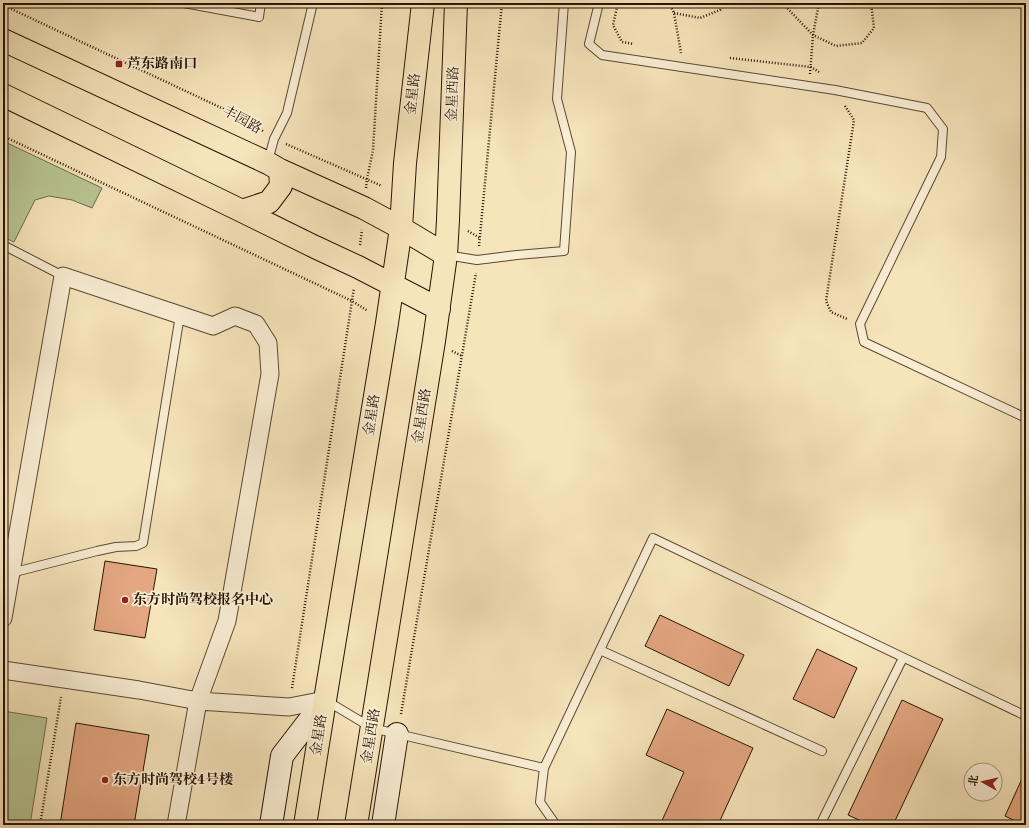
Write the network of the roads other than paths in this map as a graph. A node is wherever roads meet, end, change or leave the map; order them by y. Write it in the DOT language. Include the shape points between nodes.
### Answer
graph roads {
  1 [pos="186,3"];
  2 [pos="261,3"];
  3 [pos="313,3"];
  4 [pos="410,3"];
  5 [pos="423,3"];
  6 [pos="456,3"];
  7 [pos="468,3"];
  8 [pos="564,3"];
  9 [pos="599,3"];
  10 [pos="3,40"];
  11 [pos="419,45"];
  12 [pos="3,96"];
  13 [pos="453,102"];
  14 [pos="274,166"];
  15 [pos="242,211"];
  16 [pos="402,228"];
  17 [pos="3,245"];
  18 [pos="446,255"];
  19 [pos="63,276"];
  20 [pos="392,285"];
  21 [pos="439,309"];
  22 [pos="180,315"];
  23 [pos="1026,418"];
  24 [pos="11,574"];
  25 [pos="3,618"];
  26 [pos="600,650"];
  27 [pos="903,658"];
  28 [pos="3,670"];
  29 [pos="325,700"];
  30 [pos="198,701"];
  31 [pos="1026,716"];
  32 [pos="372,728"];
  33 [pos="398,734"];
  34 [pos="822,751"];
  35 [pos="544,768"];
  36 [pos="176,825"];
  37 [pos="271,825"];
  38 [pos="305,825"];
  39 [pos="356,825"];
  40 [pos="383,825"];
  41 [pos="556,825"];
  42 [pos="820,825"];
  1 -- 2 [label="lane" via="259,17"];
  3 -- 14 [label="lane" via="288,113 274,139"];
  4 -- 11 [label="main road"];
  5 -- 11 [label="main road, 金星路"];
  6 -- 13 [label="main road, 金星西路"];
  7 -- 13 [label="main road"];
  8 -- 18 [label="lane" via="557,99 571,152 564,251 477,260"];
  9 -- 23 [label="lane" via="589,44 602,55 835,90 928,108 943,129 941,157 860,324 864,342"];
  10 -- 14 [label="main road, 丰园路"];
  11 -- 16 [label="main road, 金星路" via="402,195"];
  12 -- 15 [label="main road"];
  13 -- 18 [label="main road, 金星西路"];
  14 -- 15 [label="main road" via="281,186 269,202"];
  14 -- 16 [label="main road, 丰园路"];
  15 -- 20 [label="main road"];
  16 -- 18 [label="main road, 丰园路"];
  16 -- 20 [label="main road, 金星路"];
  17 -- 19 [label="lane"];
  18 -- 21 [label="main road, 金星西路"];
  19 -- 22 [label="street"];
  19 -- 24 [label="street"];
  20 -- 21 [label="main road"];
  20 -- 29 [label="main road, 金星路"];
  21 -- 32 [label="main road, 金星西路"];
  22 -- 24 [label="lane" via="143,543 97,551"];
  22 -- 30 [label="street" via="213,326 235,316 256,324 268,343 270,374 227,621"];
  24 -- 25 [label="street"];
  26 -- 27 [label="lane" via="653,538"];
  26 -- 34 [label="lane"];
  26 -- 35 [label="lane"];
  27 -- 31 [label="lane"];
  27 -- 42 [label="lane"];
  28 -- 30 [label="street"];
  29 -- 30 [label="street" via="289,707"];
  29 -- 32 [label="lane"];
  29 -- 37 [label="street" via="282,756"];
  29 -- 38 [label="main road, 金星路"];
  30 -- 36 [label="street"];
  32 -- 33 [label="lane"];
  32 -- 39 [label="main road, 金星西路"];
  33 -- 35 [label="lane"];
  33 -- 40 [label="street"];
  35 -- 41 [label="lane" via="540,802"];
}
